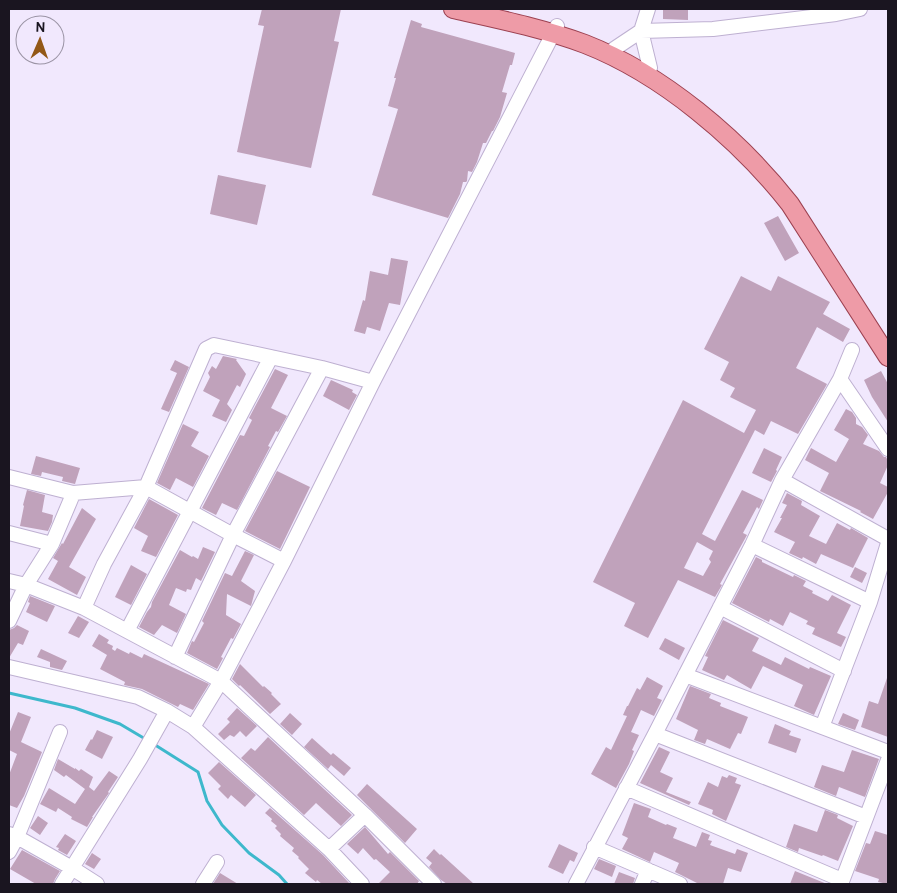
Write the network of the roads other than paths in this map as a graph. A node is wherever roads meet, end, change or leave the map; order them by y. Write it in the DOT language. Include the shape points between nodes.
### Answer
graph roads {
  1 [pos="453,9"];
  2 [pos="648,9"];
  3 [pos="860,9"];
  4 [pos="485,11"];
  5 [pos="555,30"];
  6 [pos="641,31"];
  7 [pos="614,48"];
  8 [pos="650,68"];
  9 [pos="888,343"];
  10 [pos="852,350"];
  11 [pos="271,356"];
  12 [pos="888,357"];
  13 [pos="322,368"];
  14 [pos="840,379"];
  15 [pos="373,382"];
  16 [pos="888,449"];
  17 [pos="9,477"];
  18 [pos="782,480"];
  19 [pos="146,487"];
  20 [pos="73,493"];
  21 [pos="190,511"];
  22 [pos="9,533"];
  23 [pos="233,534"];
  24 [pos="888,539"];
  25 [pos="888,543"];
  26 [pos="52,544"];
  27 [pos="752,545"];
  28 [pos="284,561"];
  29 [pos="9,581"];
  30 [pos="26,585"];
  31 [pos="870,602"];
  32 [pos="720,607"];
  33 [pos="84,608"];
  34 [pos="9,620"];
  35 [pos="127,631"];
  36 [pos="175,657"];
  37 [pos="9,667"];
  38 [pos="844,670"];
  39 [pos="685,675"];
  40 [pos="221,681"];
  41 [pos="168,711"];
  42 [pos="193,727"];
  43 [pos="822,727"];
  44 [pos="60,732"];
  45 [pos="655,734"];
  46 [pos="888,752"];
  47 [pos="888,760"];
  48 [pos="626,788"];
  49 [pos="366,815"];
  50 [pos="866,817"];
  51 [pos="13,835"];
  52 [pos="594,847"];
  53 [pos="329,849"];
  54 [pos="9,852"];
  55 [pos="217,862"];
  56 [pos="72,868"];
  57 [pos="648,870"];
  58 [pos="842,882"];
  59 [pos="62,884"];
  60 [pos="97,884"];
  61 [pos="203,884"];
  62 [pos="362,884"];
  63 [pos="434,884"];
  64 [pos="576,884"];
  65 [pos="642,884"];
  66 [pos="680,884"];
  1 -- 4 [label="main road"];
  2 -- 6 [label="street"];
  3 -- 6 [label="street" via="713,29"];
  4 -- 5 [label="main road"];
  5 -- 7 [label="main road" via="591,38"];
  5 -- 12 [label="main road" via="646,75 693,108 740,148 791,206"];
  5 -- 15 [label="street"];
  6 -- 7 [label="street"];
  6 -- 8 [label="street"];
  7 -- 8 [label="main road"];
  8 -- 9 [label="main road" via="699,102 780,177"];
  10 -- 14 [label="street"];
  11 -- 13 [label="street"];
  11 -- 19 [label="street" via="214,344 206,349"];
  11 -- 21 [label="street"];
  13 -- 15 [label="street"];
  13 -- 23 [label="street"];
  14 -- 16 [label="street"];
  14 -- 18 [label="street"];
  15 -- 28 [label="street"];
  17 -- 20 [label="street"];
  18 -- 24 [label="street"];
  18 -- 27 [label="street"];
  19 -- 20 [label="street"];
  19 -- 21 [label="street"];
  19 -- 33 [label="street"];
  20 -- 26 [label="street"];
  21 -- 23 [label="street"];
  21 -- 35 [label="street"];
  22 -- 26 [label="street"];
  23 -- 28 [label="street"];
  23 -- 36 [label="street"];
  25 -- 31 [label="street"];
  26 -- 30 [label="street"];
  27 -- 31 [label="street"];
  27 -- 32 [label="street"];
  28 -- 40 [label="street"];
  29 -- 30 [label="street"];
  30 -- 33 [label="street"];
  30 -- 34 [label="street"];
  31 -- 38 [label="street"];
  32 -- 38 [label="street"];
  32 -- 39 [label="street"];
  33 -- 35 [label="street"];
  35 -- 36 [label="street"];
  36 -- 40 [label="street"];
  37 -- 41 [label="street" via="138,697"];
  38 -- 43 [label="street"];
  39 -- 43 [label="street"];
  39 -- 45 [label="street"];
  40 -- 42 [label="street"];
  40 -- 49 [label="street"];
  41 -- 42 [label="street"];
  41 -- 56 [label="street"];
  42 -- 53 [label="street"];
  43 -- 46 [label="street"];
  44 -- 51 [label="street"];
  45 -- 48 [label="street"];
  45 -- 50 [label="street"];
  47 -- 50 [label="street"];
  48 -- 52 [label="street"];
  48 -- 58 [label="street"];
  49 -- 53 [label="street"];
  49 -- 63 [label="street"];
  50 -- 58 [label="street"];
  51 -- 54 [label="street"];
  51 -- 56 [label="street"];
  52 -- 57 [label="street"];
  52 -- 64 [label="street"];
  53 -- 62 [label="street"];
  55 -- 61 [label="street"];
  56 -- 59 [label="street"];
  56 -- 60 [label="street"];
  57 -- 65 [label="street"];
  57 -- 66 [label="street"];
}
